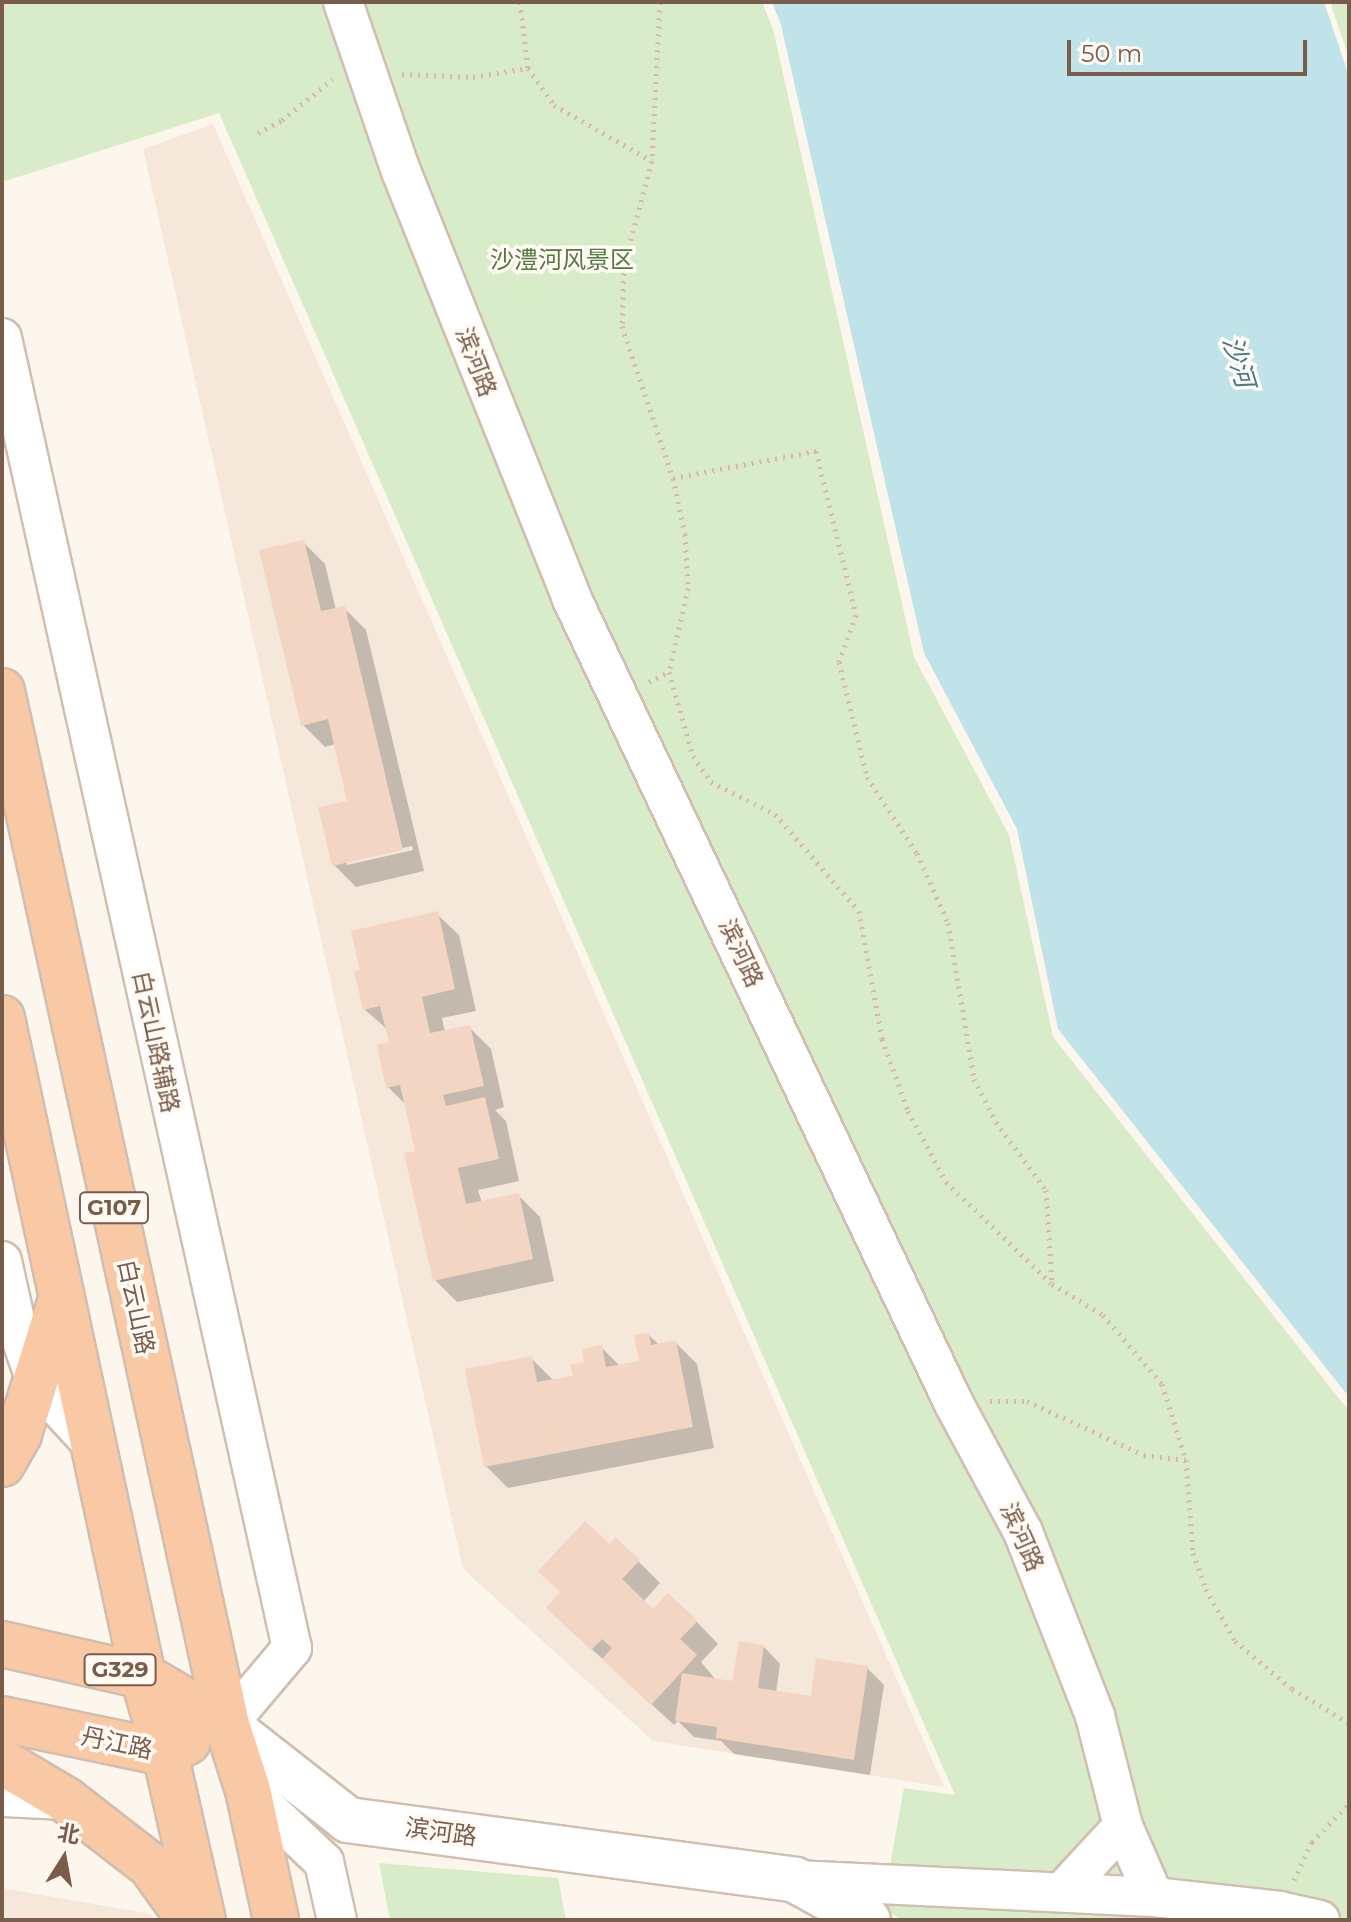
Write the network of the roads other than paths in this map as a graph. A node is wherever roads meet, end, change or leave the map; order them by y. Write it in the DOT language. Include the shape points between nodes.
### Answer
graph roads {
  1 [pos="343,2"];
  2 [pos="2,338"];
  3 [pos="2,691"];
  4 [pos="2,1018"];
  5 [pos="2,1261"];
  6 [pos="62,1295"];
  7 [pos="37,1384"];
  8 [pos="93,1445"];
  9 [pos="2,1464"];
  10 [pos="2,1644"];
  11 [pos="143,1676"];
  12 [pos="2,1719"];
  13 [pos="227,1725"];
  14 [pos="165,1753"];
  15 [pos="2,1762"];
  16 [pos="248,1790"];
  17 [pos="2,1797"];
  18 [pos="66,1800"];
  19 [pos="1123,1826"];
  20 [pos="795,1880"];
  21 [pos="1063,1891"];
  22 [pos="1154,1897"];
  23 [pos="190,1920"];
  24 [pos="203,1920"];
  25 [pos="276,1920"];
  26 [pos="337,1920"];
  27 [pos="868,1920"];
  28 [pos="1320,1920"];
  1 -- 19 [label="street, 滨河路" via="401,171 571,597 953,1402 1023,1532 1095,1716"];
  2 -- 13 [label="street, 白云山路辅路" via="292,1648"];
  3 -- 13 [label="highway, 白云山路 / G107"];
  4 -- 6 [label="highway, G107"];
  5 -- 7 [label="street"];
  6 -- 7 [label="highway"];
  6 -- 8 [label="highway, G107"];
  7 -- 8 [label="street"];
  7 -- 9 [label="highway"];
  8 -- 11 [label="highway, G107"];
  10 -- 11 [label="highway, G329"];
  11 -- 13 [label="highway, G329"];
  11 -- 14 [label="highway, G107"];
  12 -- 14 [label="highway, 丹江路"];
  13 -- 14 [label="highway, 丹江路"];
  13 -- 16 [label="highway, 白云山路 / G107"];
  13 -- 20 [label="street, 滨河路" via="348,1820"];
  14 -- 24 [label="highway, G107"];
  15 -- 18 [label="highway"];
  16 -- 25 [label="highway, 白云山路 / G107"];
  16 -- 26 [label="street" via="324,1862"];
  17 -- 18 [label="street"];
  18 -- 23 [label="highway" via="151,1866"];
  19 -- 21 [label="street"];
  19 -- 22 [label="street, 滨河路"];
  20 -- 21 [label="street"];
  20 -- 27 [label="street, 滨河路"];
  21 -- 22 [label="street"];
  22 -- 28 [label="street"];
}
